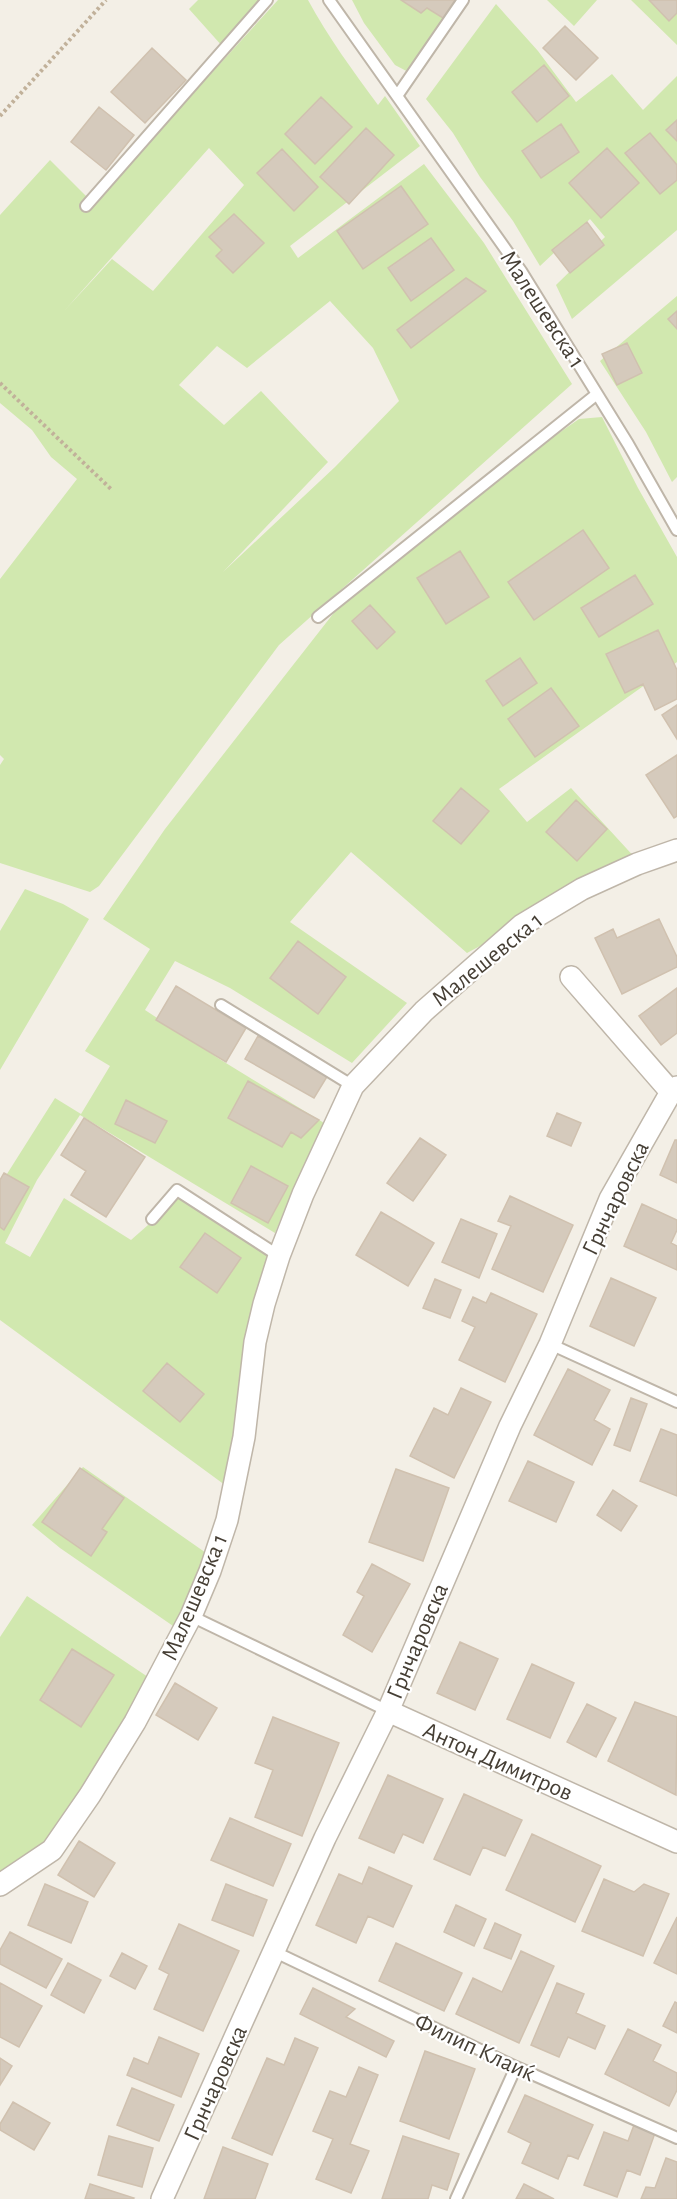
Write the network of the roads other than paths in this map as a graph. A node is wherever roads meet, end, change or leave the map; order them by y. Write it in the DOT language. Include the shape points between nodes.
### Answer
graph roads {
  1 [pos="267,0"];
  2 [pos="329,0"];
  3 [pos="463,0"];
  4 [pos="397,96"];
  5 [pos="86,206"];
  6 [pos="597,394"];
  7 [pos="677,530"];
  8 [pos="318,617"];
  9 [pos="677,850"];
  10 [pos="571,977"];
  11 [pos="221,1005"];
  12 [pos="353,1086"];
  13 [pos="674,1090"];
  14 [pos="152,1219"];
  15 [pos="279,1256"];
  16 [pos="550,1344"];
  17 [pos="677,1402"];
  18 [pos="191,1616"];
  19 [pos="388,1711"];
  20 [pos="677,1842"];
  21 [pos="0,1885"];
  22 [pos="275,1952"];
  23 [pos="516,2067"];
  24 [pos="677,2138"];
  25 [pos="162,2199"];
  26 [pos="456,2199"];
  1 -- 5 [label="lane"];
  2 -- 4 [label="lane, Малешевска 1"];
  3 -- 4 [label="lane"];
  4 -- 6 [label="lane, Малешевска 1" via="521,271"];
  6 -- 7 [label="lane, Малешевска 1"];
  6 -- 8 [label="lane"];
  9 -- 12 [label="street, Малешевска 1" via="582,889 522,925 424,1011"];
  10 -- 13 [label="street"];
  11 -- 12 [label="lane"];
  12 -- 15 [label="street, Малешевска 1"];
  13 -- 16 [label="street, Грнчаровска" via="610,1199"];
  14 -- 15 [label="lane" via="177,1191"];
  15 -- 18 [label="street, Малешевска 1" via="255,1342 244,1437 227,1520"];
  16 -- 17 [label="lane"];
  16 -- 19 [label="street, Грнчаровска" via="510,1426"];
  18 -- 19 [label="lane, Антон Димитров"];
  18 -- 21 [label="street, Малешевска 1" via="135,1722 52,1850"];
  19 -- 20 [label="street, Антон Димитров"];
  19 -- 22 [label="street, Грнчаровска" via="325,1838"];
  22 -- 23 [label="lane, Филип Клаиќ"];
  22 -- 25 [label="street, Грнчаровска"];
  23 -- 24 [label="lane, Филип Клаиќ"];
  23 -- 26 [label="lane"];
}
